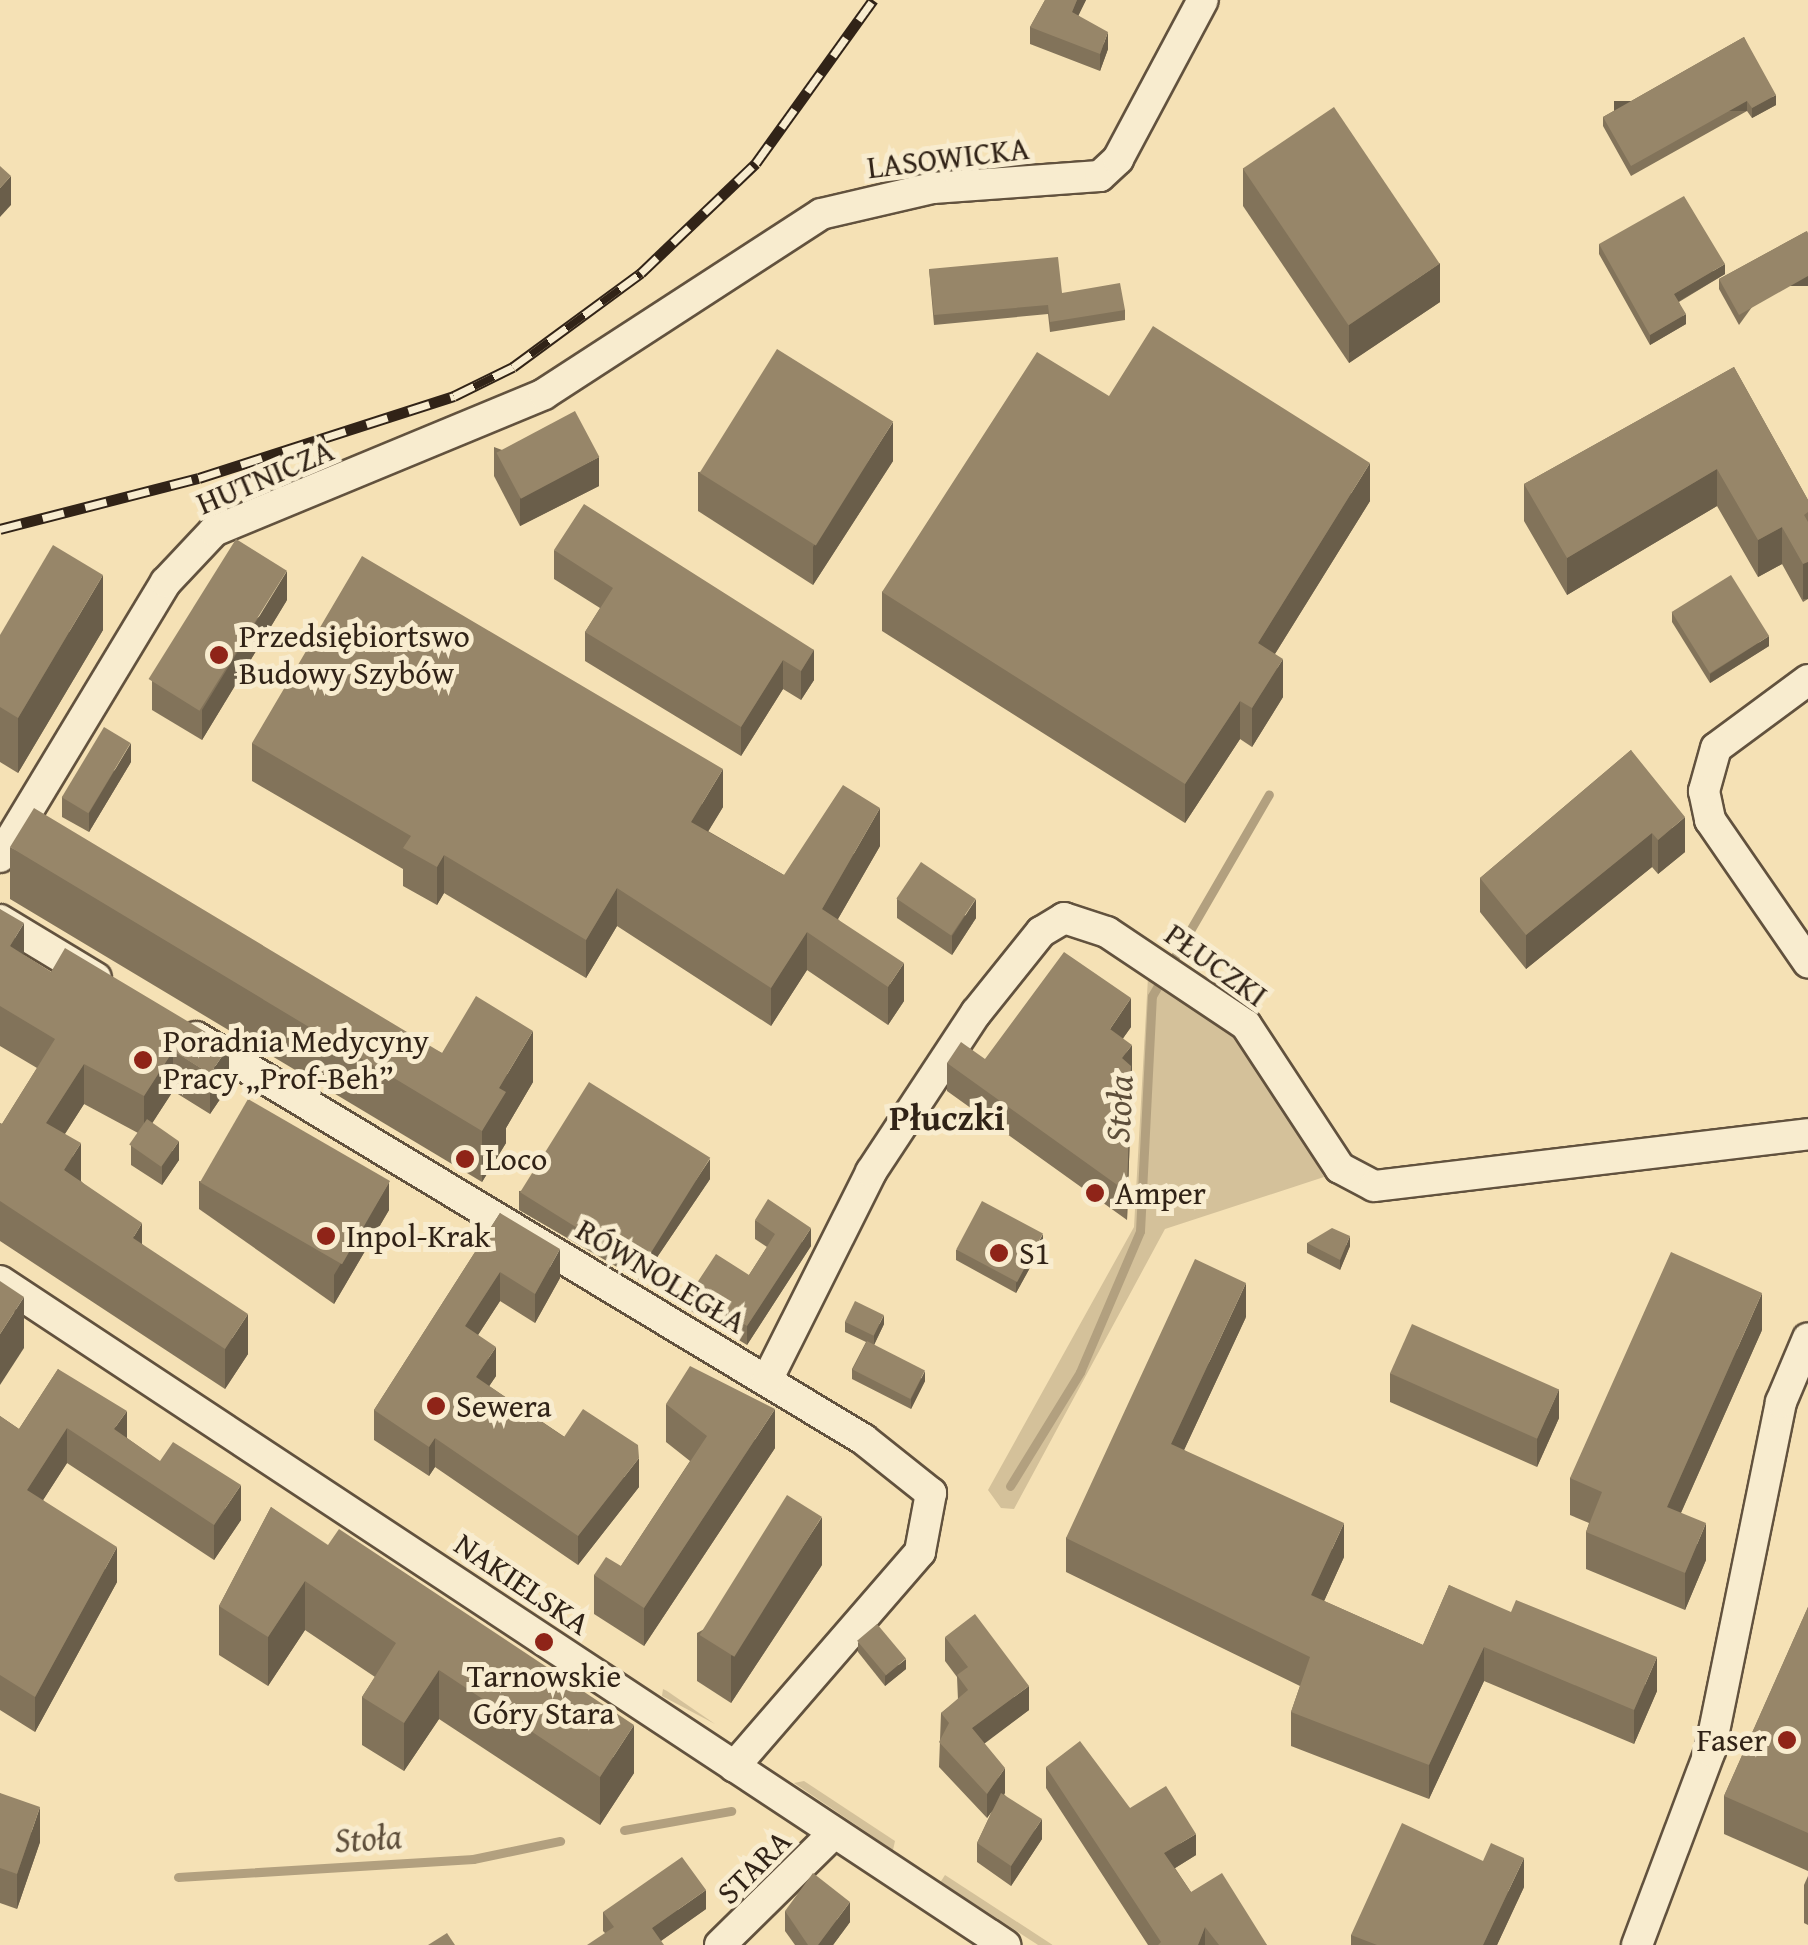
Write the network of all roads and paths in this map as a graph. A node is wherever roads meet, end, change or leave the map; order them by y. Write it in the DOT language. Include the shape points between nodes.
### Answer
graph roads {
  1 [pos="1202,0"];
  2 [pos="586,367"];
  3 [pos="1808,680"];
  4 [pos="0,857"];
  5 [pos="0,920"];
  6 [pos="1808,962"];
  7 [pos="118,991"];
  8 [pos="169,1021"];
  9 [pos="1808,1134"];
  10 [pos="0,1282"];
  11 [pos="1808,1338"];
  12 [pos="767,1380"];
  13 [pos="734,1767"];
  14 [pos="834,1833"];
  15 [pos="720,1945"];
  16 [pos="1005,1945"];
  17 [pos="1637,1945"];
  1 -- 2 [label="street, LASOWICKA" via="1118,160 1100,176 934,188 822,214"];
  2 -- 4 [label="street, HUTNICZA" via="499,416 202,540 166,582"];
  3 -- 6 [label="street" via="1716,748 1704,791 1718,833"];
  5 -- 7 [label="street"];
  8 -- 12 [label="street, RÓWNOLEGŁA"];
  9 -- 12 [label="street, PŁUCZKI" via="1374,1186 1340,1168 1246,1025 1170,971 1078,919 1041,932 871,1172"];
  10 -- 13 [label="street, NAKIELSKA"];
  11 -- 17 [label="street" via="1781,1402 1710,1752"];
  12 -- 13 [label="street, RÓWNOLEGŁA" via="910,1471 934,1509 920,1552"];
  13 -- 14 [label="street, NAKIELSKA"];
  14 -- 15 [label="street, STARA"];
  14 -- 16 [label="street, NAKIELSKA"];
}
